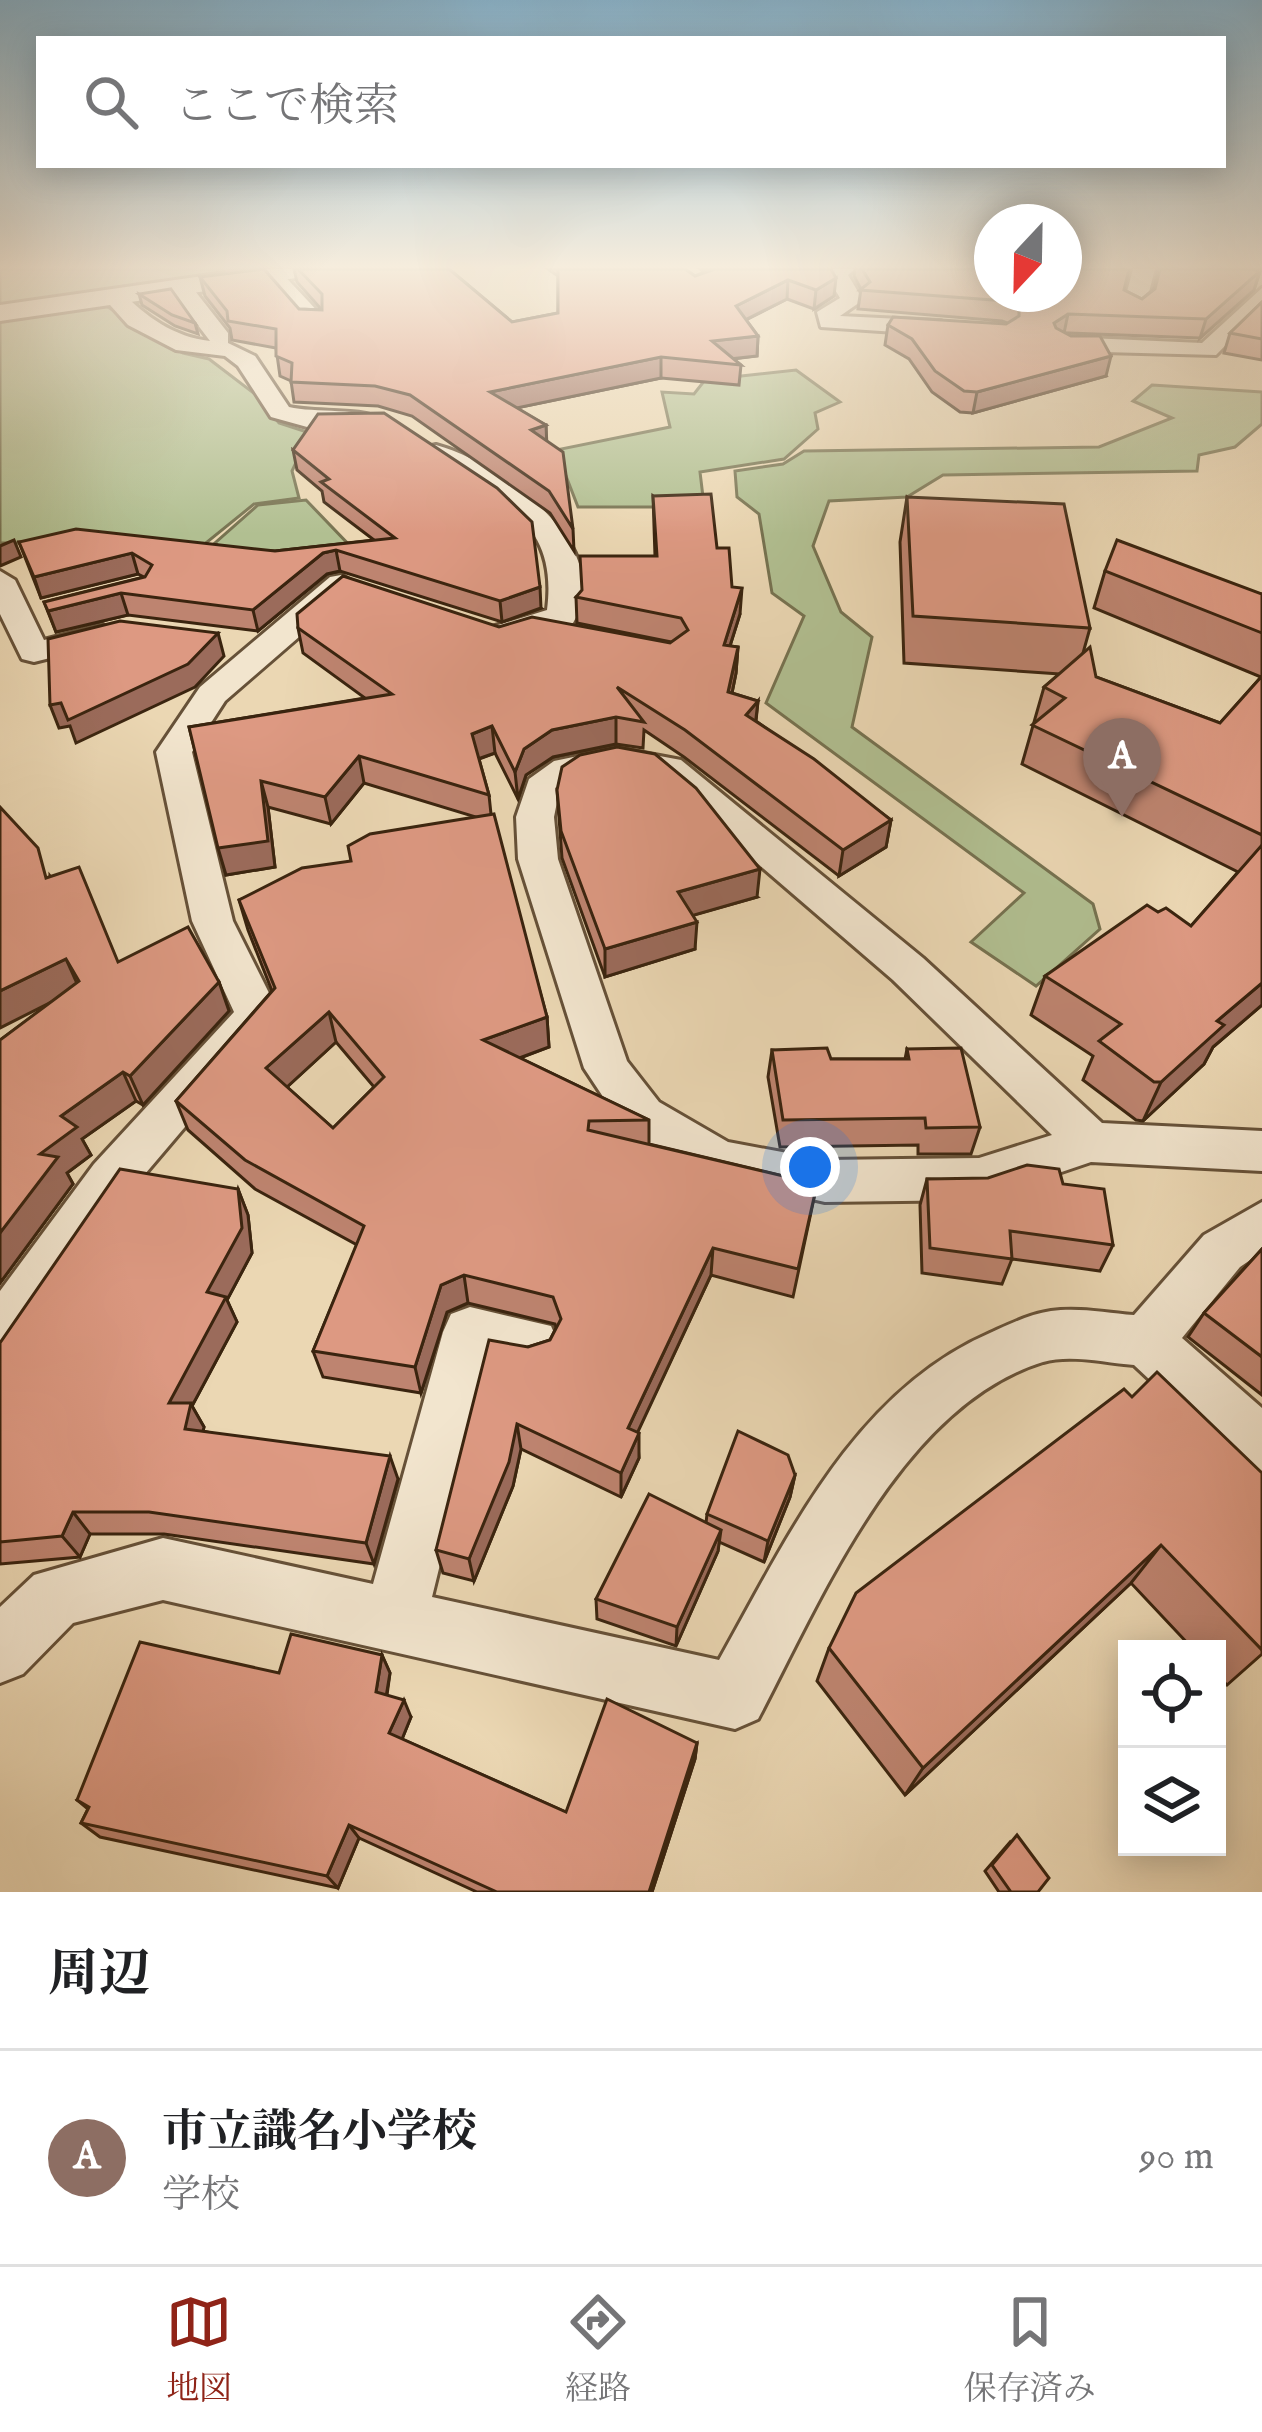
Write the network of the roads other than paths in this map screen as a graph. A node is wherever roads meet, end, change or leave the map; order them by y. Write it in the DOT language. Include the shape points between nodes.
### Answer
graph roads {
  1 [pos="242,357"];
  2 [pos="0,580"];
  3 [pos="382,598"];
  4 [pos="58,608"];
  5 [pos="18,618"];
  6 [pos="463,624"];
  7 [pos="127,628"];
  8 [pos="531,628"];
  9 [pos="576,637"];
  10 [pos="219,640"];
  11 [pos="265,646"];
  12 [pos="1091,1142"];
  13 [pos="1262,1151"];
  14 [pos="1262,1224"];
  15 [pos="0,1334"];
  16 [pos="1146,1341"];
  17 [pos="532,1344"];
  18 [pos="1262,1446"];
  19 [pos="395,1620"];
  20 [pos="0,1651"];
  1 -- 8 [label="street" via="280,412 404,428 465,472 505,489 552,536 565,567 562,616"];
  2 -- 5 [label="street"];
  3 -- 11 [label="street" via="341,584"];
  4 -- 5 [label="street"];
  5 -- 7 [label="street" via="34,652"];
  6 -- 8 [label="street" via="503,638"];
  8 -- 9 [label="street"];
  10 -- 11 [label="street"];
  11 -- 15 [label="street" via="212,694 173,752 201,889 228,971 258,1015 111,1179"];
  12 -- 12 [label="street" via="979,1179 825,1181 718,1160 642,1116 607,1068 538,860 542,787 567,769 617,759 668,768 908,969"];
  12 -- 13 [label="street"];
  14 -- 16 [label="street" via="1222,1251"];
  16 -- 18 [label="street"];
  16 -- 19 [label="street" via="1040,1337 962,1372 861,1472 735,1696"];
  17 -- 19 [label="street" via="470,1332"];
  19 -- 20 [label="street" via="163,1569 56,1597"];
}
